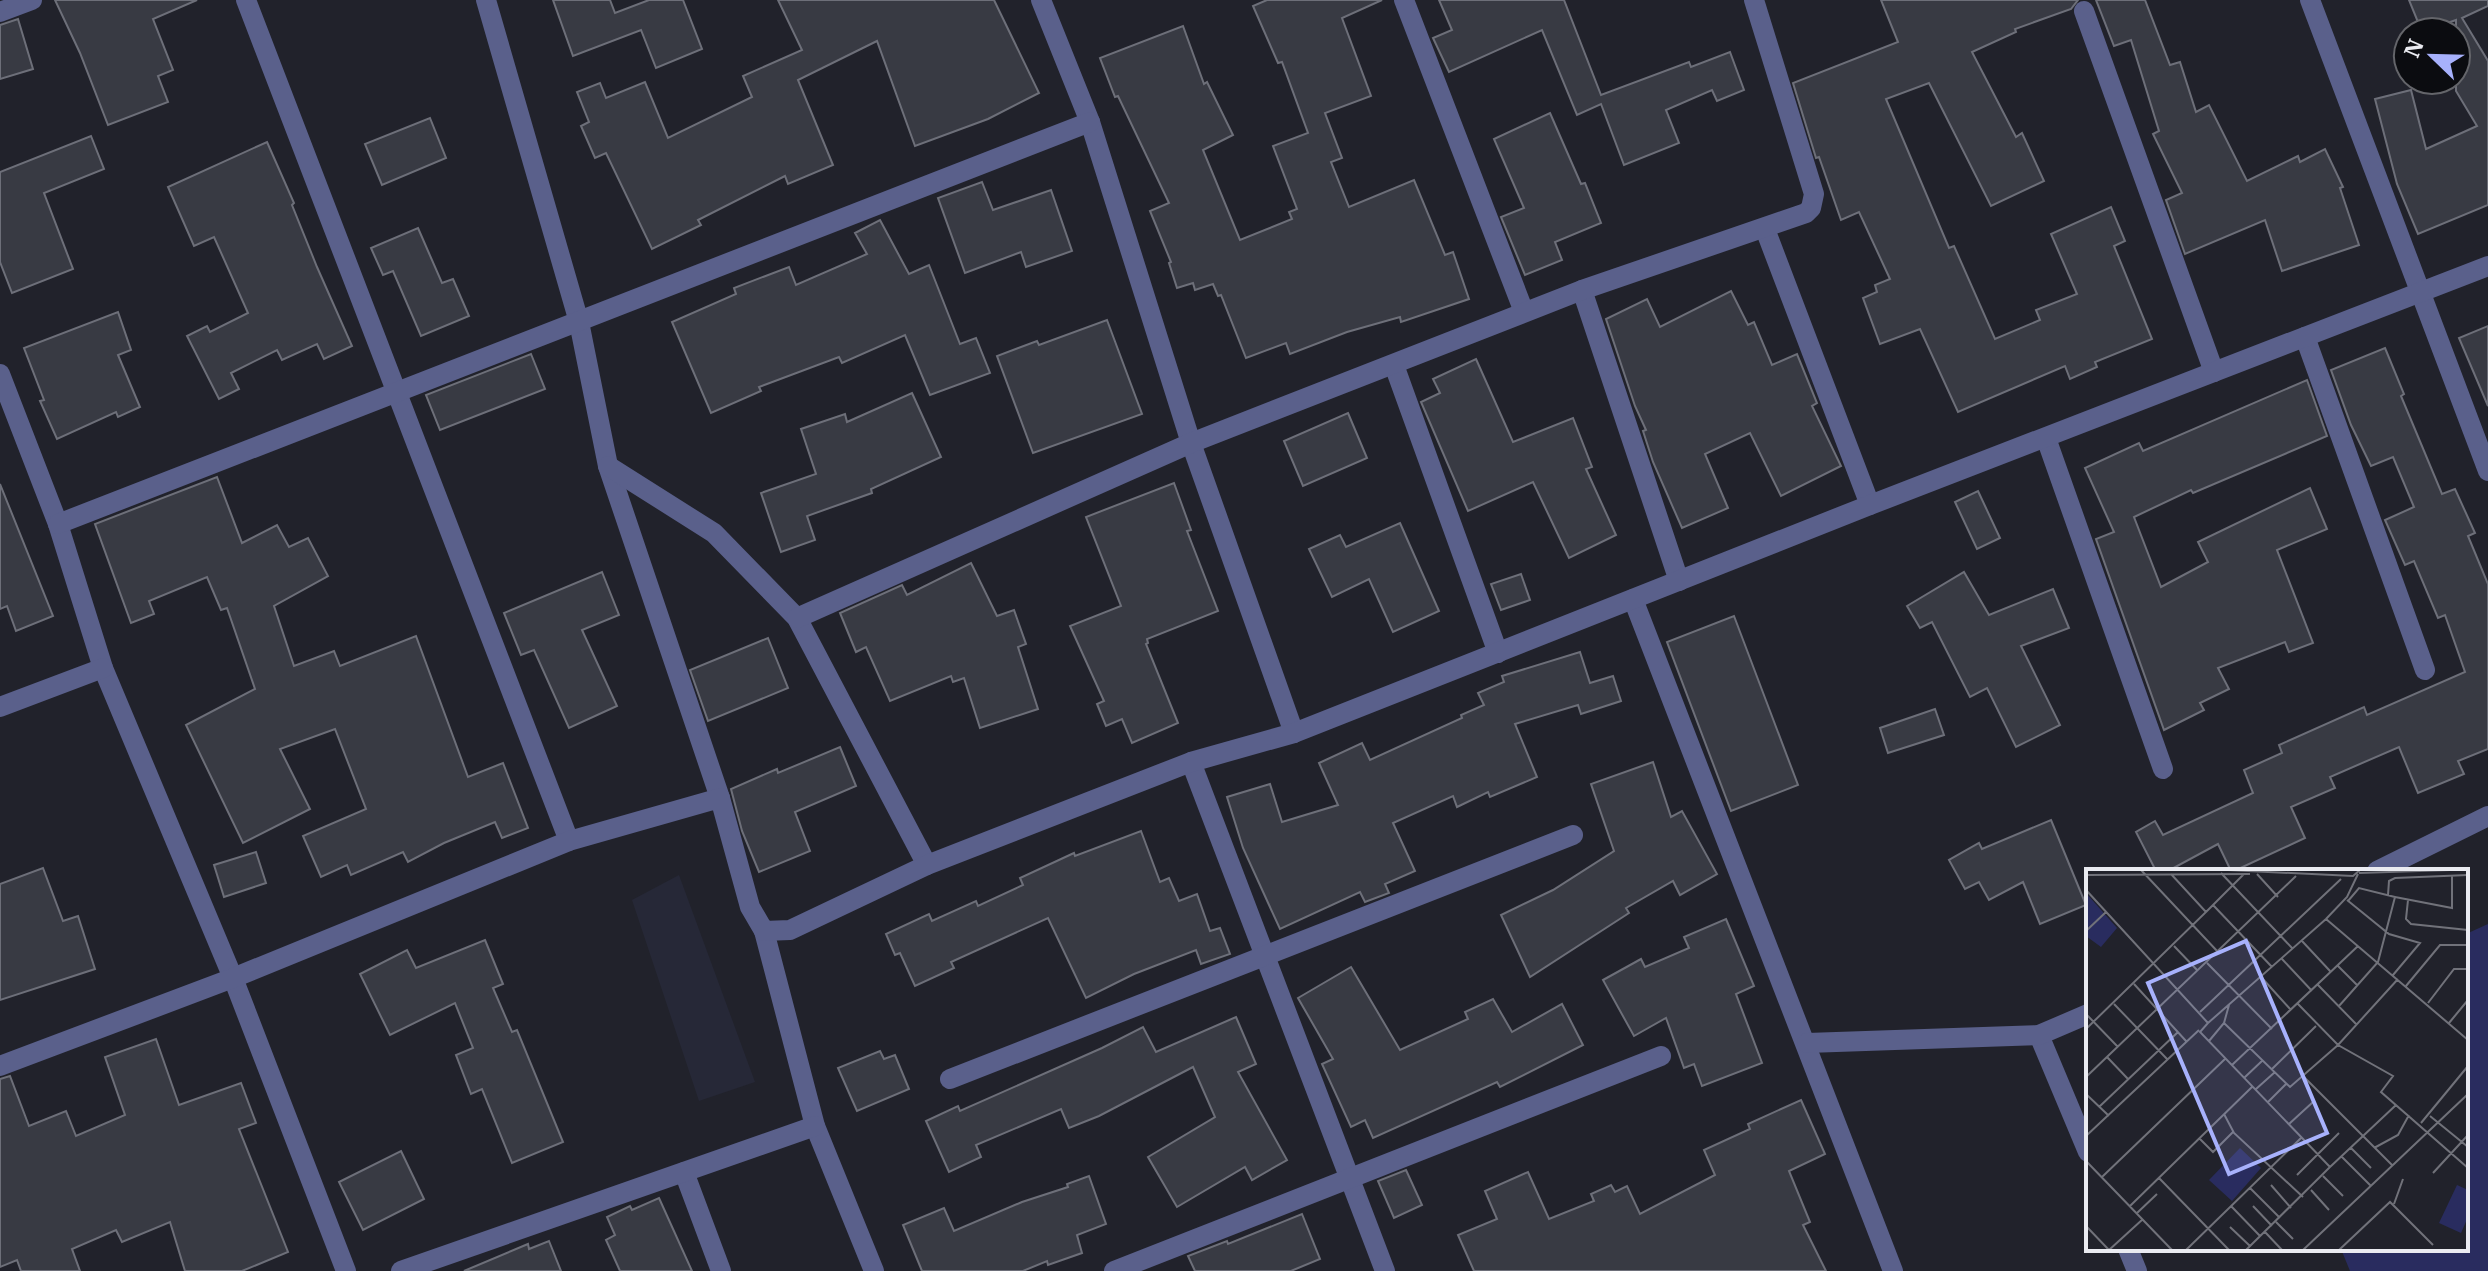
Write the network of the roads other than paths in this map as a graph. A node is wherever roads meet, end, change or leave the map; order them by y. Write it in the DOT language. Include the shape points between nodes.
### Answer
graph roads {
  1 [pos="32,0"];
  2 [pos="246,0"];
  3 [pos="486,0"];
  4 [pos="1041,0"];
  5 [pos="1404,0"];
  6 [pos="1754,0"];
  7 [pos="2310,0"];
  8 [pos="2084,11"];
  9 [pos="0,12"];
  10 [pos="1090,122"];
  11 [pos="1765,229"];
  12 [pos="2488,266"];
  13 [pos="1582,290"];
  14 [pos="2419,293"];
  15 [pos="1524,312"];
  16 [pos="579,322"];
  17 [pos="2305,337"];
  18 [pos="1394,365"];
  19 [pos="2214,372"];
  20 [pos="0,374"];
  21 [pos="398,390"];
  22 [pos="2046,438"];
  23 [pos="1191,443"];
  24 [pos="608,466"];
  25 [pos="2488,471"];
  26 [pos="1870,505"];
  27 [pos="58,524"];
  28 [pos="1679,581"];
  29 [pos="1633,599"];
  30 [pos="797,618"];
  31 [pos="1498,653"];
  32 [pos="103,668"];
  33 [pos="2425,670"];
  34 [pos="0,707"];
  35 [pos="1294,733"];
  36 [pos="1191,762"];
  37 [pos="2163,769"];
  38 [pos="720,798"];
  39 [pos="2488,816"];
  40 [pos="1573,835"];
  41 [pos="569,841"];
  42 [pos="927,865"];
  43 [pos="2381,869"];
  44 [pos="764,931"];
  45 [pos="1265,956"];
  46 [pos="233,978"];
  47 [pos="2086,1015"];
  48 [pos="2039,1035"];
  49 [pos="1807,1043"];
  50 [pos="1661,1056"];
  51 [pos="0,1066"];
  52 [pos="950,1079"];
  53 [pos="815,1126"];
  54 [pos="2086,1147"];
  55 [pos="684,1172"];
  56 [pos="1350,1178"];
  57 [pos="2129,1251"];
  58 [pos="346,1271"];
  59 [pos="401,1271"];
  60 [pos="721,1271"];
  61 [pos="874,1271"];
  62 [pos="1114,1271"];
  63 [pos="1385,1271"];
  64 [pos="1893,1271"];
  65 [pos="2137,1271"];
  1 -- 9 [label="street"];
  2 -- 21 [label="street"];
  3 -- 16 [label="street"];
  4 -- 10 [label="street"];
  5 -- 15 [label="street"];
  6 -- 11 [label="street" via="1814,194 1806,213"];
  7 -- 14 [label="street"];
  8 -- 19 [label="street"];
  10 -- 16 [label="street"];
  10 -- 23 [label="street"];
  11 -- 13 [label="street"];
  11 -- 26 [label="street"];
  12 -- 14 [label="street"];
  13 -- 15 [label="street"];
  13 -- 28 [label="street"];
  14 -- 17 [label="street"];
  14 -- 25 [label="street"];
  15 -- 18 [label="street"];
  16 -- 21 [label="street"];
  16 -- 24 [label="street"];
  17 -- 19 [label="street"];
  17 -- 33 [label="street"];
  18 -- 23 [label="street"];
  18 -- 31 [label="street"];
  19 -- 22 [label="street"];
  20 -- 27 [label="street"];
  21 -- 27 [label="street"];
  21 -- 41 [label="street"];
  22 -- 26 [label="street"];
  22 -- 37 [label="street"];
  23 -- 30 [label="street"];
  23 -- 35 [label="street"];
  24 -- 30 [label="street" via="714,533"];
  24 -- 38 [label="street"];
  26 -- 28 [label="street"];
  27 -- 32 [label="street"];
  28 -- 29 [label="street"];
  29 -- 31 [label="street"];
  29 -- 49 [label="street"];
  30 -- 42 [label="street"];
  31 -- 35 [label="street"];
  32 -- 34 [label="street"];
  32 -- 46 [label="street"];
  35 -- 36 [label="street"];
  36 -- 42 [label="street"];
  36 -- 45 [label="street"];
  38 -- 41 [label="street"];
  38 -- 44 [label="street" via="750,907"];
  39 -- 43 [label="street"];
  40 -- 45 [label="street"];
  41 -- 46 [label="street"];
  42 -- 44 [label="street" via="790,930"];
  44 -- 53 [label="street"];
  45 -- 52 [label="street"];
  45 -- 56 [label="street"];
  46 -- 51 [label="street"];
  46 -- 58 [label="street"];
  47 -- 48 [label="street"];
  48 -- 49 [label="street"];
  48 -- 54 [label="street"];
  49 -- 64 [label="street"];
  50 -- 56 [label="street"];
  53 -- 55 [label="street"];
  53 -- 61 [label="street"];
  55 -- 59 [label="street"];
  55 -- 60 [label="street"];
  56 -- 62 [label="street"];
  56 -- 63 [label="street"];
  57 -- 65 [label="street"];
}
